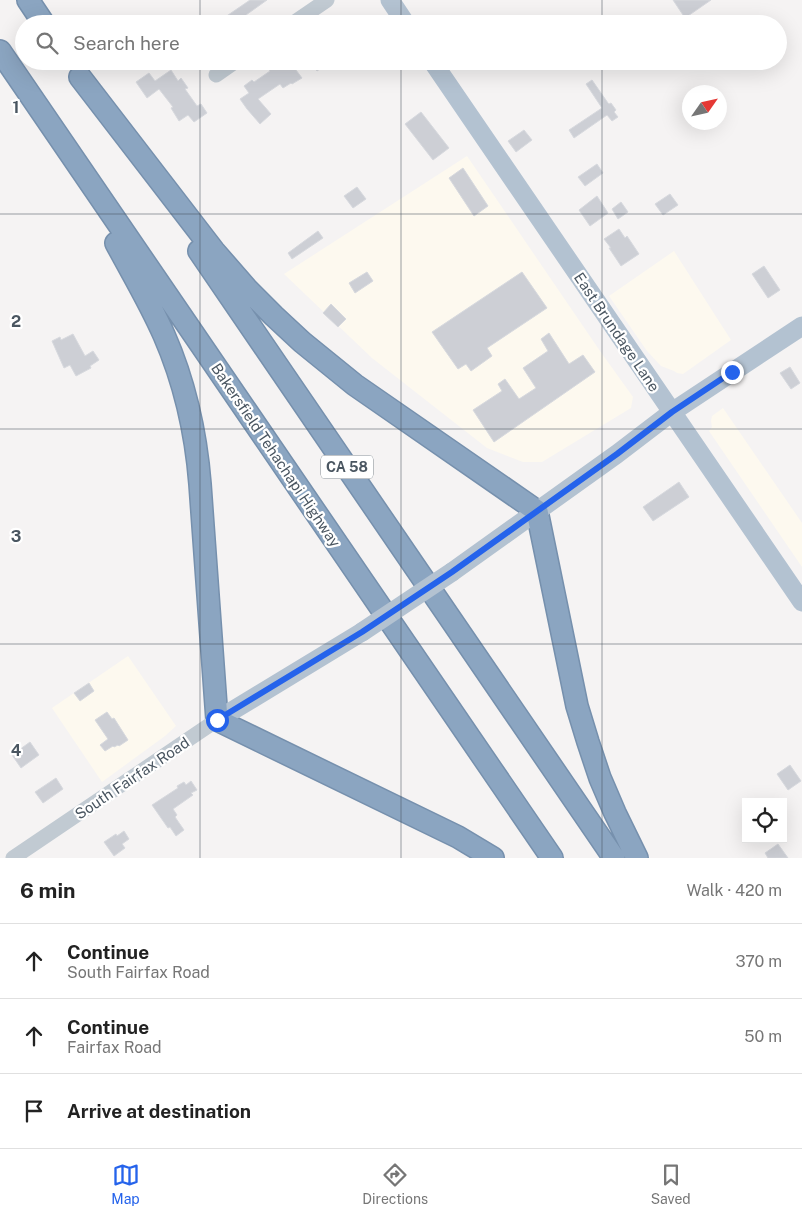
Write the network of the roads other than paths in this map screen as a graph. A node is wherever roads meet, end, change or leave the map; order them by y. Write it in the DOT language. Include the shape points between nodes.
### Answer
graph roads {
  1 [pos="28,0"];
  2 [pos="327,0"];
  3 [pos="390,0"];
  4 [pos="38,15"];
  5 [pos="305,15"];
  6 [pos="400,15"];
  7 [pos="0,51"];
  8 [pos="76,70"];
  9 [pos="76,70"];
  10 [pos="223,70"];
  11 [pos="438,70"];
  12 [pos="216,75"];
  13 [pos="64,146"];
  14 [pos="802,326"];
  15 [pos="672,412"];
  16 [pos="537,511"];
  17 [pos="802,602"];
  18 [pos="217,720"];
  19 [pos="13,858"];
  20 [pos="493,858"];
  21 [pos="552,858"];
  22 [pos="614,858"];
  23 [pos="637,858"];
  1 -- 4 [label="highway"];
  2 -- 5 [label="street"];
  3 -- 6 [label="main road"];
  7 -- 13 [label="highway, Bakersfield Tehachapi Highway"];
  8 -- 16 [label="highway" via="214,251 274,316 355,385"];
  9 -- 22 [label="highway, CA 58"];
  10 -- 12 [label="street"];
  11 -- 15 [label="main road, East Brundage Lane"];
  13 -- 18 [label="highway" via="151,307 170,351 193,426"];
  13 -- 21 [label="highway, Bakersfield Tehachapi Highway"];
  14 -- 15 [label="main road, South Fairfax Road"];
  15 -- 16 [label="main road, South Fairfax Road"];
  15 -- 17 [label="main road, East Brundage Lane"];
  16 -- 18 [label="main road, South Fairfax Road, bridge" via="362,632"];
  16 -- 23 [label="highway" via="577,706 600,778"];
  18 -- 19 [label="street, South Fairfax Road"];
  18 -- 20 [label="highway" via="458,837"];
}
